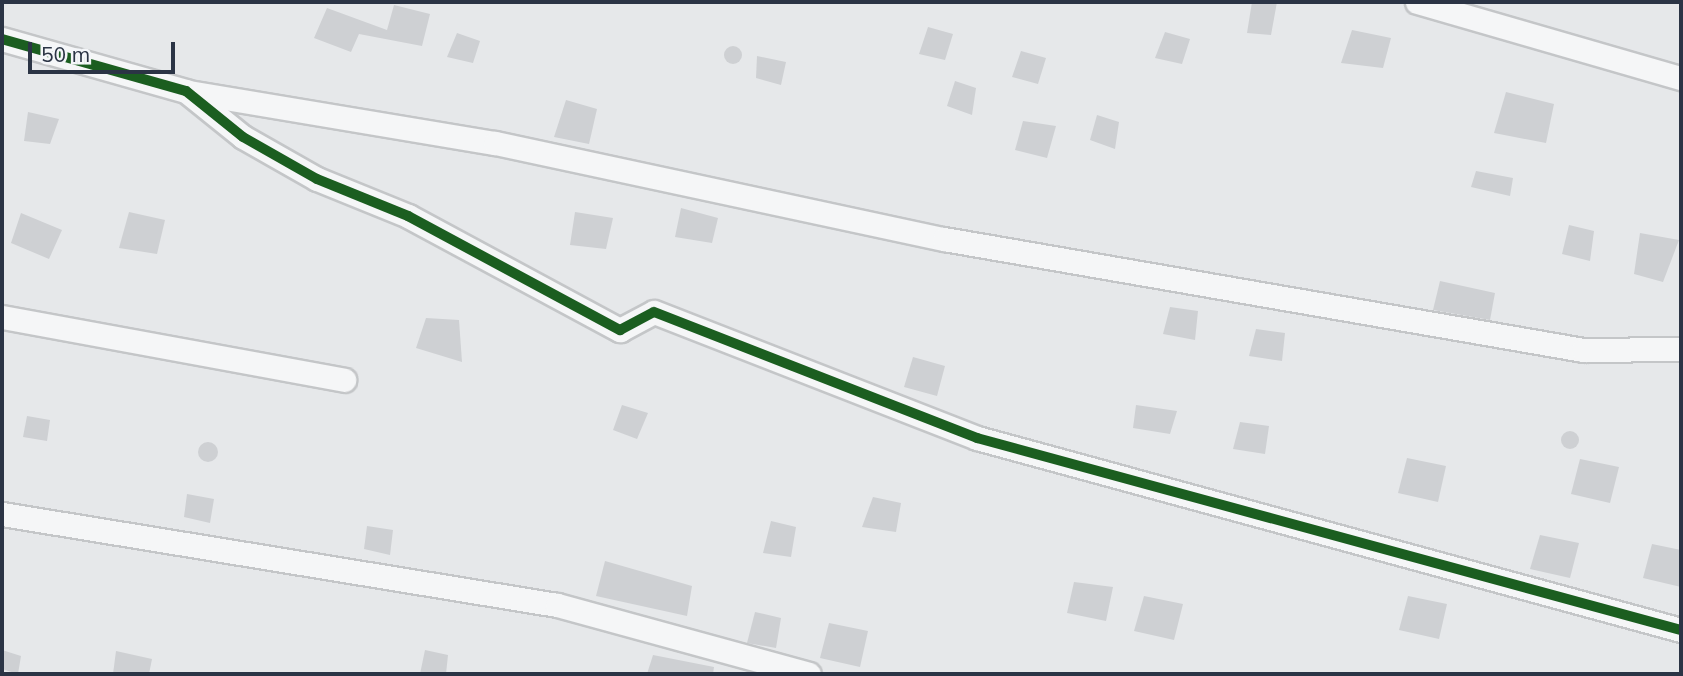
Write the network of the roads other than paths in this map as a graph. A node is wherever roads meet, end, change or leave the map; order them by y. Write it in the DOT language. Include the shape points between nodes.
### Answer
graph roads {
  1 [pos="1417,2"];
  2 [pos="2,39"];
  3 [pos="1681,78"];
  4 [pos="186,91"];
  5 [pos="2,317"];
  6 [pos="1681,349"];
  7 [pos="344,380"];
  8 [pos="2,514"];
  9 [pos="1681,629"];
  10 [pos="809,674"];
  1 -- 3 [label="street"];
  2 -- 4 [label="street"];
  4 -- 6 [label="street" via="495,143 944,239 1570,347"];
  4 -- 9 [label="street" via="243,137 317,179 408,216 620,330 654,312 977,438"];
  5 -- 7 [label="street"];
  8 -- 10 [label="street" via="557,605"];
}
